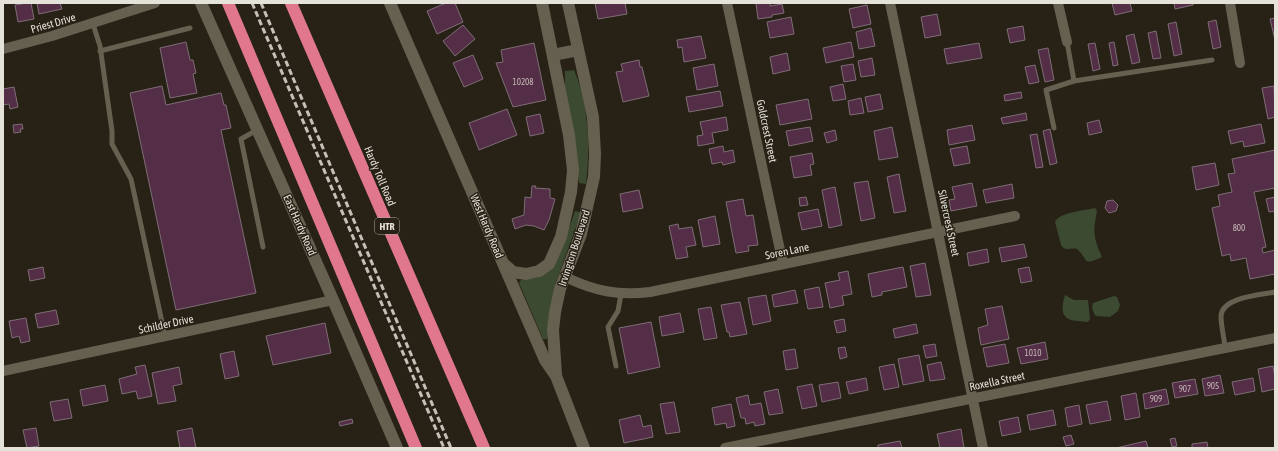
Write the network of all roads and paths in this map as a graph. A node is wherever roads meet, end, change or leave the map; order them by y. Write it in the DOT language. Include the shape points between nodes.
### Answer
graph roads {
  1 [pos="155,3"];
  2 [pos="201,3"];
  3 [pos="228,3"];
  4 [pos="290,3"];
  5 [pos="390,3"];
  6 [pos="542,3"];
  7 [pos="568,3"];
  8 [pos="727,3"];
  9 [pos="890,3"];
  10 [pos="1058,3"];
  11 [pos="1230,3"];
  12 [pos="93,24"];
  13 [pos="190,28"];
  14 [pos="1066,42"];
  15 [pos="3,49"];
  16 [pos="578,50"];
  17 [pos="100,51"];
  18 [pos="552,56"];
  19 [pos="1212,60"];
  20 [pos="1240,63"];
  21 [pos="1074,81"];
  22 [pos="1054,128"];
  23 [pos="258,130"];
  24 [pos="571,192"];
  25 [pos="590,196"];
  26 [pos="1015,216"];
  27 [pos="939,232"];
  28 [pos="263,247"];
  29 [pos="504,264"];
  30 [pos="783,264"];
  31 [pos="565,277"];
  32 [pos="1275,292"];
  33 [pos="621,294"];
  34 [pos="333,300"];
  35 [pos="165,336"];
  36 [pos="1275,338"];
  37 [pos="1225,347"];
  38 [pos="616,366"];
  39 [pos="3,371"];
  40 [pos="556,376"];
  41 [pos="972,399"];
  42 [pos="397,448"];
  43 [pos="416,448"];
  44 [pos="484,448"];
  45 [pos="584,448"];
  46 [pos="725,448"];
  47 [pos="983,448"];
  1 -- 12 [label="street, Priest Drive"];
  2 -- 23 [label="main road, East Hardy Road"];
  3 -- 43 [label="highway"];
  4 -- 44 [label="highway, Hardy Toll Road / HTR"];
  5 -- 29 [label="main road, West Hardy Road"];
  6 -- 18 [label="main road, Irvington Boulevard"];
  7 -- 16 [label="main road, Irvington Boulevard"];
  8 -- 30 [label="street, Goldcrest Street"];
  9 -- 27 [label="street, Silvercrest Street"];
  10 -- 14 [label="street"];
  11 -- 20 [label="street"];
  12 -- 15 [label="street, Priest Drive"];
  12 -- 17 [label="lane"];
  13 -- 17 [label="lane"];
  14 -- 21 [label="lane"];
  16 -- 18 [label="main road"];
  16 -- 25 [label="main road, Irvington Boulevard" via="593,117 595,154"];
  17 -- 35 [label="lane" via="112,144 131,179"];
  18 -- 24 [label="main road, Irvington Boulevard" via="569,135 573,170"];
  19 -- 21 [label="lane"];
  21 -- 22 [label="lane" via="1046,90"];
  23 -- 28 [label="lane" via="241,140"];
  23 -- 34 [label="main road, East Hardy Road"];
  24 -- 25 [label="main road"];
  24 -- 29 [label="main road, Irvington Boulevard" via="561,237 549,264 539,271 526,274 513,272"];
  25 -- 31 [label="main road, Irvington Boulevard" via="581,234"];
  26 -- 27 [label="street, Soren Lane"];
  27 -- 30 [label="street, Soren Lane"];
  27 -- 41 [label="street, Silvercrest Street"];
  29 -- 40 [label="main road, West Hardy Road" via="545,360"];
  30 -- 33 [label="street, Soren Lane" via="650,292"];
  31 -- 33 [label="street, Soren Lane" via="590,288"];
  31 -- 40 [label="main road, Irvington Boulevard" via="555,312 553,330"];
  32 -- 37 [label="lane" via="1233,301 1225,307 1221,315"];
  33 -- 38 [label="lane" via="618,311 608,327"];
  34 -- 35 [label="street, Schilder Drive"];
  34 -- 42 [label="main road, East Hardy Road"];
  35 -- 39 [label="street, Schilder Drive"];
  36 -- 37 [label="street, Roxella Street"];
  37 -- 41 [label="street, Roxella Street"];
  40 -- 45 [label="main road, West Hardy Road"];
  41 -- 46 [label="street, Roxella Street"];
  41 -- 47 [label="street, Silvercrest Street"];
}
